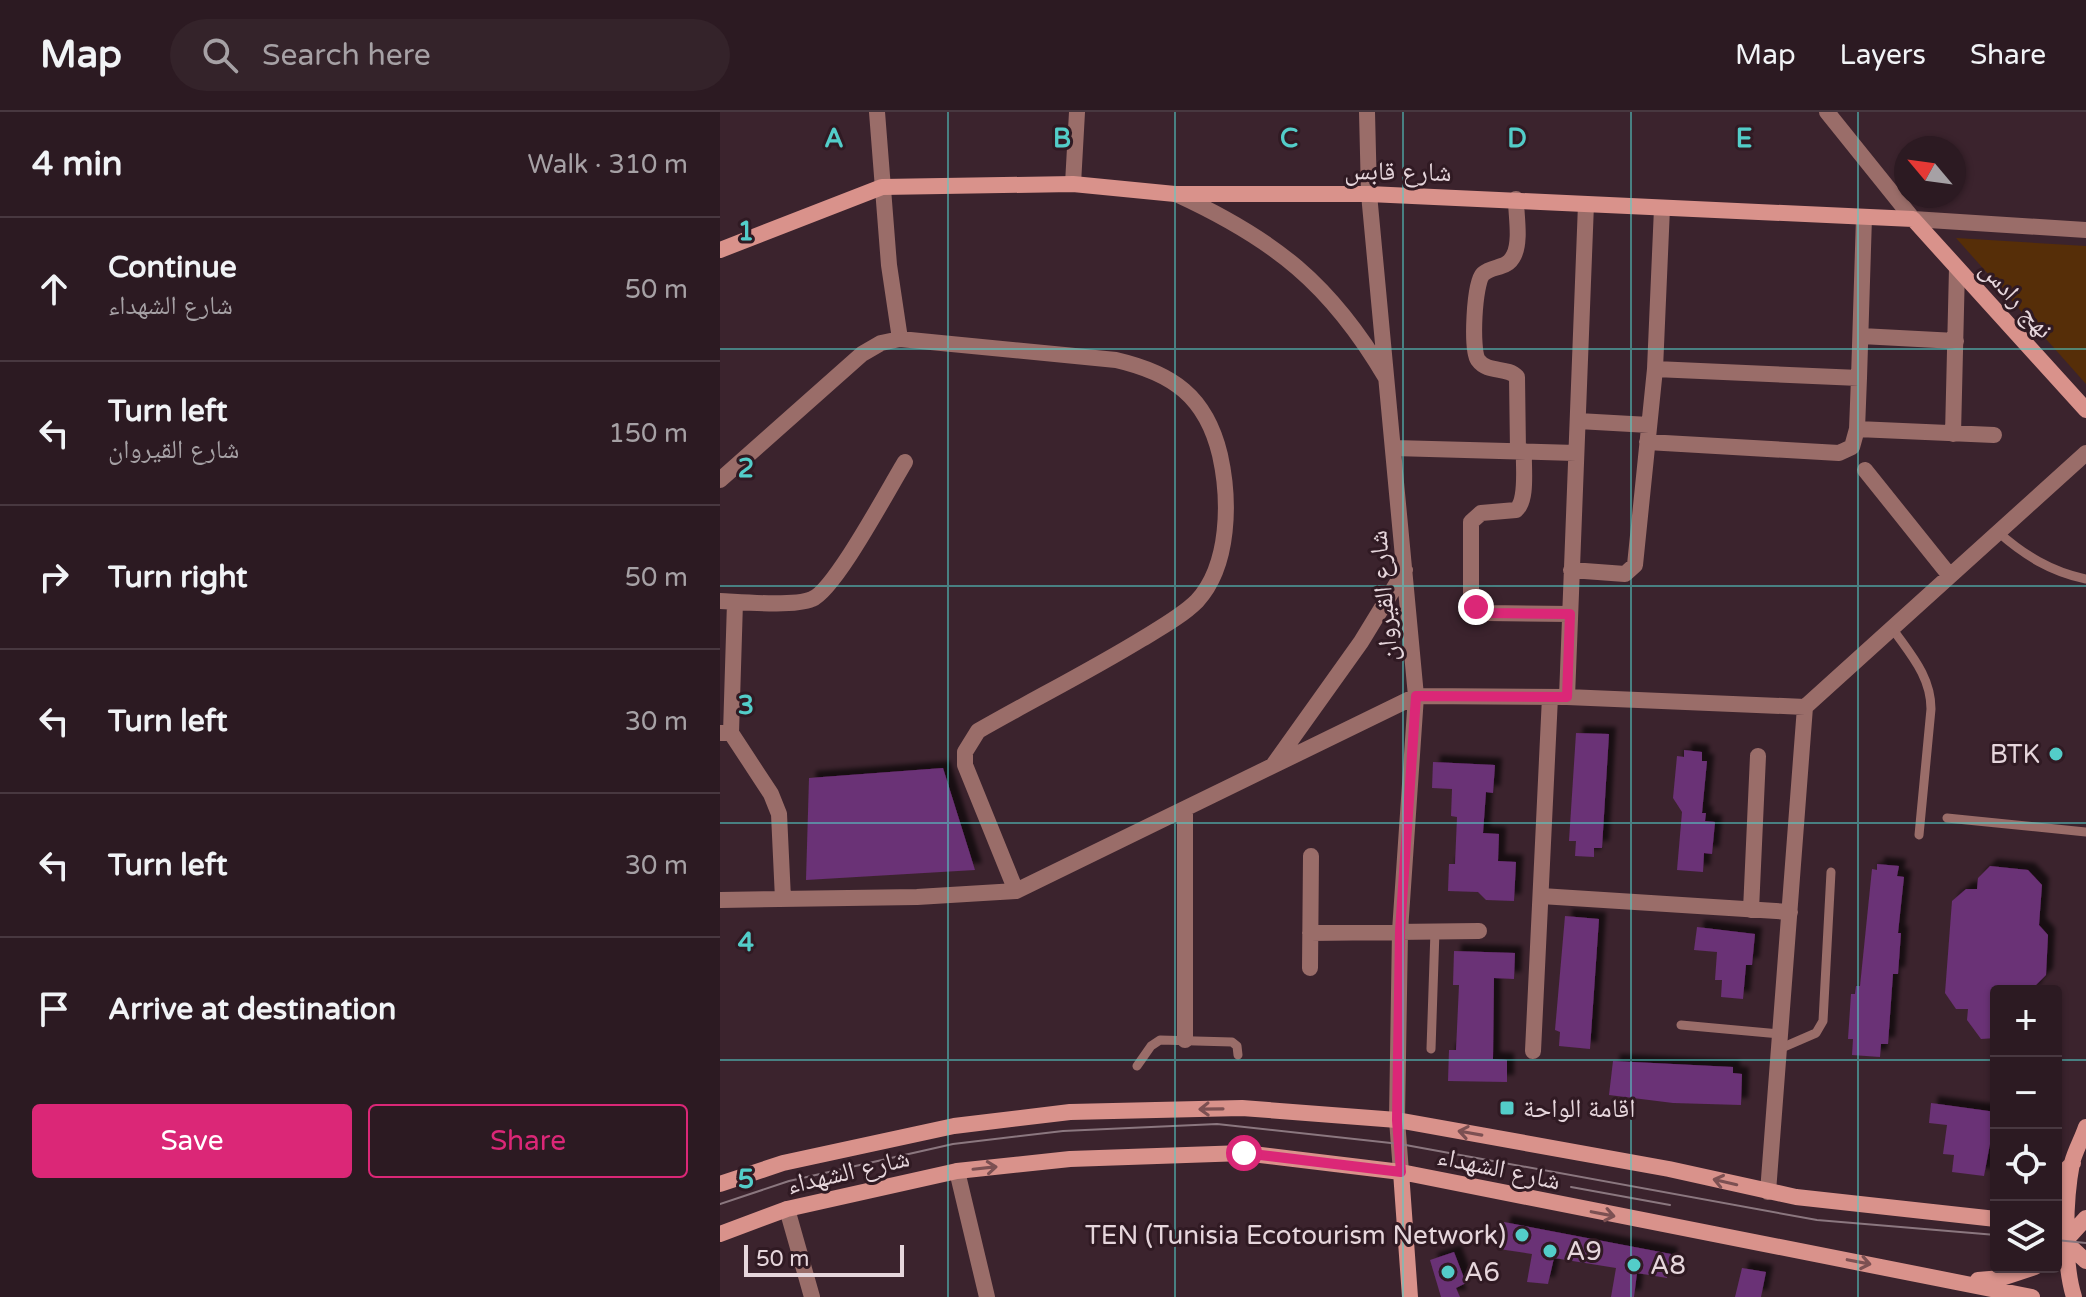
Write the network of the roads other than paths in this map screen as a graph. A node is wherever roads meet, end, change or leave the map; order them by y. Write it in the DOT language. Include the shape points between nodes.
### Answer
graph roads {
  1 [pos="877,112"];
  2 [pos="1077,112"];
  3 [pos="1367,112"];
  4 [pos="1827,112"];
  5 [pos="1073,184"];
  6 [pos="882,187"];
  7 [pos="1175,194"];
  8 [pos="1369,194"];
  9 [pos="1516,199"];
  10 [pos="1586,204"];
  11 [pos="1662,208"];
  12 [pos="1864,217"];
  13 [pos="1913,219"];
  14 [pos="2086,230"];
  15 [pos="720,250"];
  16 [pos="1957,268"];
  17 [pos="1861,336"];
  18 [pos="900,339"];
  19 [pos="1956,341"];
  20 [pos="1655,369"];
  21 [pos="1859,378"];
  22 [pos="1388,383"];
  23 [pos="2086,410"];
  24 [pos="1578,421"];
  25 [pos="1649,425"];
  26 [pos="1857,429"];
  27 [pos="1953,434"];
  28 [pos="1994,435"];
  29 [pos="1647,442"];
  30 [pos="1394,448"];
  31 [pos="1521,451"];
  32 [pos="1576,453"];
  33 [pos="2086,453"];
  34 [pos="905,462"];
  35 [pos="1865,470"];
  36 [pos="720,480"];
  37 [pos="1998,532"];
  38 [pos="1405,570"];
  39 [pos="1571,570"];
  40 [pos="1950,576"];
  41 [pos="2086,579"];
  42 [pos="727,602"];
  43 [pos="1570,614"];
  44 [pos="1892,628"];
  45 [pos="1416,696"];
  46 [pos="1559,697"];
  47 [pos="1805,707"];
  48 [pos="726,733"];
  49 [pos="1758,756"];
  50 [pos="1273,765"];
  51 [pos="1185,810"];
  52 [pos="1947,818"];
  53 [pos="2086,832"];
  54 [pos="1919,835"];
  55 [pos="1311,856"];
  56 [pos="1831,872"];
  57 [pos="1016,891"];
  58 [pos="1541,896"];
  59 [pos="783,899"];
  60 [pos="720,900"];
  61 [pos="1751,910"];
  62 [pos="1790,912"];
  63 [pos="1400,931"];
  64 [pos="1435,931"];
  65 [pos="1479,931"];
  66 [pos="1310,933"];
  67 [pos="1310,968"];
  68 [pos="1681,1025"];
  69 [pos="1185,1040"];
  70 [pos="1780,1041"];
  71 [pos="1431,1049"];
  72 [pos="1533,1051"];
  73 [pos="1238,1055"];
  74 [pos="1137,1066"];
  75 [pos="1397,1120"];
  76 [pos="2086,1127"];
  77 [pos="2073,1163"];
  78 [pos="957,1171"];
  79 [pos="1401,1172"];
  80 [pos="2062,1174"];
  81 [pos="720,1184"];
  82 [pos="1768,1192"];
  83 [pos="787,1209"];
  84 [pos="1990,1217"];
  85 [pos="2086,1218"];
  86 [pos="2062,1227"];
  87 [pos="720,1234"];
  88 [pos="2062,1241"];
  89 [pos="2062,1246"];
  90 [pos="2062,1253"];
  91 [pos="2086,1261"];
  92 [pos="2017,1273"];
  93 [pos="1961,1282"];
  94 [pos="812,1297"];
  95 [pos="987,1297"];
  96 [pos="1410,1297"];
  97 [pos="2032,1297"];
  98 [pos="2074,1297"];
  1 -- 6 [label="street"];
  2 -- 5 [label="street"];
  3 -- 8 [label="street, شارع القيروان"];
  4 -- 13 [label="street"];
  5 -- 6 [label="main road, شارع قابس"];
  5 -- 7 [label="main road, شارع قابس"];
  6 -- 15 [label="main road"];
  6 -- 18 [label="street"];
  7 -- 8 [label="main road, شارع قابس"];
  7 -- 22 [label="street" via="1227,217 1318,285 1345,315"];
  8 -- 9 [label="main road, شارع قابس"];
  8 -- 22 [label="street, شارع القيروان"];
  9 -- 10 [label="main road, شارع قابس"];
  9 -- 31 [label="street" via="1515,253 1507,265 1485,273 1478,282 1473,344 1482,365 1517,377"];
  10 -- 11 [label="main road, شارع قابس"];
  10 -- 24 [label="street"];
  11 -- 12 [label="main road, شارع قابس"];
  11 -- 20 [label="street"];
  12 -- 13 [label="main road, شارع قابس"];
  12 -- 17 [label="street"];
  13 -- 14 [label="street"];
  13 -- 16 [label="main road, نهج رادس"];
  16 -- 19 [label="street"];
  16 -- 23 [label="main road, نهج رادس"];
  17 -- 19 [label="street"];
  17 -- 21 [label="street"];
  18 -- 36 [label="street" via="862,354"];
  18 -- 57 [label="street" via="1116,360 1149,368 1174,381 1198,405 1216,437 1222,466 1223,545 1197,600 1110,658 978,731 965,752 965,765"];
  19 -- 27 [label="street"];
  20 -- 21 [label="street"];
  20 -- 25 [label="street"];
  21 -- 26 [label="street"];
  22 -- 30 [label="street, شارع القيروان"];
  24 -- 25 [label="street"];
  24 -- 32 [label="street"];
  25 -- 29 [label="street"];
  26 -- 27 [label="street"];
  26 -- 29 [label="street" via="1852,447 1839,453"];
  27 -- 28 [label="street"];
  29 -- 39 [label="street" via="1635,565 1625,574"];
  30 -- 31 [label="street"];
  30 -- 38 [label="street, شارع القيروان"];
  31 -- 32 [label="street"];
  31 -- 43 [label="street" via="1520,507 1481,513 1471,522 1471,602 1486,613"];
  32 -- 39 [label="street"];
  33 -- 37 [label="street"];
  34 -- 42 [label="street" via="833,580 815,598"];
  35 -- 40 [label="street"];
  37 -- 40 [label="street"];
  37 -- 41 [label="lane" via="2028,556"];
  38 -- 45 [label="street, شارع القيروان"];
  38 -- 50 [label="street"];
  39 -- 43 [label="street"];
  40 -- 44 [label="street"];
  42 -- 48 [label="street"];
  43 -- 46 [label="street"];
  44 -- 47 [label="street"];
  44 -- 54 [label="lane" via="1930,689"];
  45 -- 46 [label="street"];
  45 -- 50 [label="street"];
  45 -- 63 [label="street, شارع القيروان"];
  46 -- 47 [label="street"];
  46 -- 58 [label="street"];
  47 -- 62 [label="street"];
  48 -- 59 [label="street" via="771,794 779,814"];
  49 -- 61 [label="street"];
  50 -- 51 [label="street"];
  51 -- 57 [label="street"];
  51 -- 69 [label="street"];
  52 -- 53 [label="lane"];
  55 -- 66 [label="street"];
  56 -- 70 [label="lane" via="1823,1021 1816,1033"];
  57 -- 59 [label="street"];
  58 -- 61 [label="street"];
  58 -- 72 [label="street"];
  59 -- 60 [label="street"];
  61 -- 62 [label="street"];
  62 -- 70 [label="street"];
  63 -- 64 [label="street"];
  63 -- 66 [label="street"];
  63 -- 75 [label="street, شارع القيروان"];
  64 -- 65 [label="street"];
  64 -- 71 [label="lane"];
  66 -- 67 [label="street"];
  68 -- 70 [label="lane"];
  69 -- 73 [label="lane" via="1232,1042"];
  69 -- 74 [label="lane" via="1155,1042"];
  70 -- 82 [label="street"];
  75 -- 79 [label="street, شارع القيروان"];
  75 -- 81 [label="main road, شارع الشهداء, one-way" via="1242,1108 1070,1112 878,1140"];
  82 -- 75 [label="main road, شارع الشهداء, one-way"];
  76 -- 77 [label="main road"];
  77 -- 80 [label="main road"];
  77 -- 86 [label="main road"];
  78 -- 79 [label="main road, شارع الشهداء, one-way" via="1070,1159 1244,1153"];
  78 -- 83 [label="main road, شارع الشهداء"];
  78 -- 95 [label="street"];
  79 -- 93 [label="main road, شارع الشهداء, one-way"];
  79 -- 96 [label="main road"];
  82 -- 84 [label="main road, شارع الشهداء"];
  83 -- 87 [label="main road, شارع الشهداء"];
  83 -- 94 [label="street"];
  85 -- 88 [label="main road"];
  89 -- 91 [label="main road"];
  90 -- 98 [label="main road"];
  92 -- 93 [label="main road"];
  93 -- 97 [label="main road, شارع الشهداء"];
}
